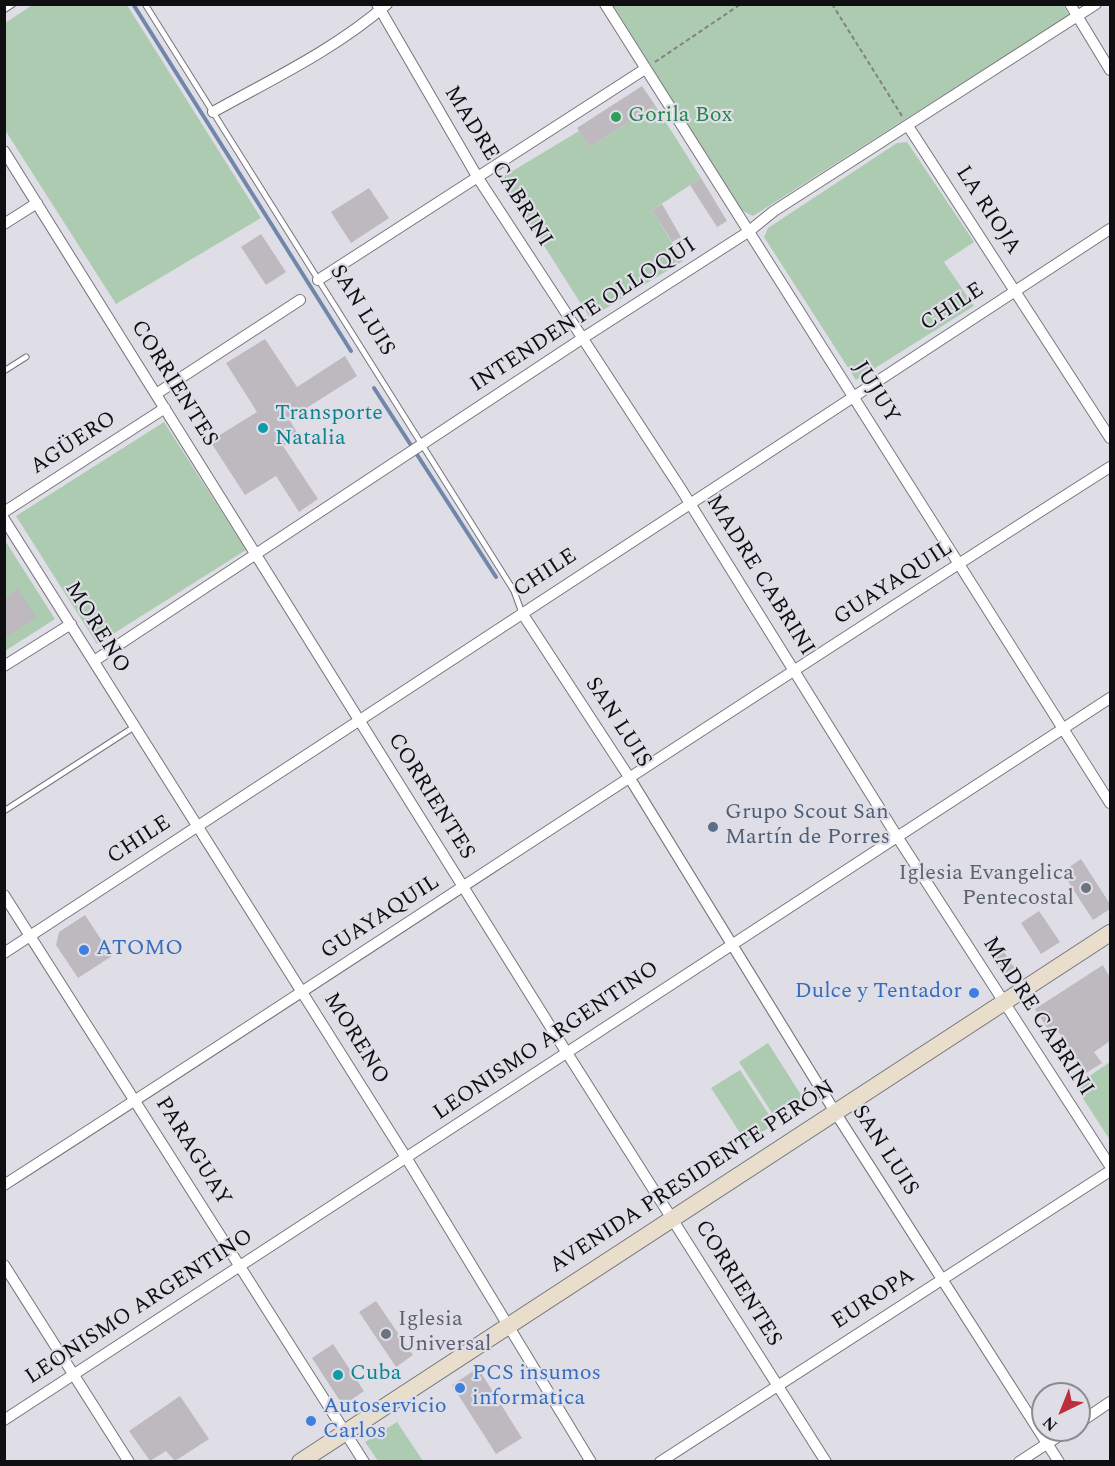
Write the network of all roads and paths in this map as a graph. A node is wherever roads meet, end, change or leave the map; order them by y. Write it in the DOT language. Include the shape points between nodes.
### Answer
graph roads {
  1 [pos="13,4"];
  2 [pos="145,4"];
  3 [pos="605,4"];
  4 [pos="741,4"];
  5 [pos="831,4"];
  6 [pos="1070,4"];
  7 [pos="1096,4"];
  8 [pos="382,6"];
  9 [pos="4,10"];
  10 [pos="1078,17"];
  11 [pos="645,69"];
  12 [pos="1110,70"];
  13 [pos="213,112"];
  14 [pos="908,126"];
  15 [pos="4,150"];
  16 [pos="478,178"];
  17 [pos="37,203"];
  18 [pos="4,224"];
  19 [pos="1110,229"];
  20 [pos="748,232"];
  21 [pos="318,279"];
  22 [pos="1015,292"];
  23 [pos="300,300"];
  24 [pos="583,338"];
  25 [pos="26,357"];
  26 [pos="4,371"];
  27 [pos="156,394"];
  28 [pos="854,396"];
  29 [pos="165,408"];
  30 [pos="1110,438"];
  31 [pos="422,445"];
  32 [pos="1110,467"];
  33 [pos="690,504"];
  34 [pos="4,512"];
  35 [pos="4,519"];
  36 [pos="255,554"];
  37 [pos="959,564"];
  38 [pos="522,613"];
  39 [pos="71,624"];
  40 [pos="94,661"];
  41 [pos="4,666"];
  42 [pos="796,671"];
  43 [pos="1110,698"];
  44 [pos="360,720"];
  45 [pos="135,726"];
  46 [pos="1063,728"];
  47 [pos="629,777"];
  48 [pos="1110,803"];
  49 [pos="4,810"];
  50 [pos="198,826"];
  51 [pos="898,838"];
  52 [pos="463,887"];
  53 [pos="4,895"];
  54 [pos="1110,933"];
  55 [pos="30,936"];
  56 [pos="733,944"];
  57 [pos="4,953"];
  58 [pos="303,993"];
  59 [pos="1004,1002"];
  60 [pos="566,1052"];
  61 [pos="136,1100"];
  62 [pos="835,1112"];
  63 [pos="407,1159"];
  64 [pos="1110,1166"];
  65 [pos="1110,1171"];
  66 [pos="4,1185"];
  67 [pos="672,1219"];
  68 [pos="4,1265"];
  69 [pos="241,1266"];
  70 [pos="943,1278"];
  71 [pos="508,1326"];
  72 [pos="74,1375"];
  73 [pos="777,1386"];
  74 [pos="1110,1402"];
  75 [pos="1091,1415"];
  76 [pos="4,1420"];
  77 [pos="345,1432"];
  78 [pos="1048,1443"];
  79 [pos="129,1461"];
  80 [pos="300,1461"];
  81 [pos="364,1461"];
  82 [pos="591,1461"];
  83 [pos="660,1461"];
  84 [pos="826,1461"];
  85 [pos="1019,1461"];
  86 [pos="1059,1461"];
  1 -- 9 [label="lane"];
  2 -- 13 [label="lane, SAN LUIS"];
  3 -- 11 [label="street, JUJUY"];
  4 -- 11 [label="path"];
  5 -- 14 [label="path"];
  6 -- 10 [label="street"];
  7 -- 10 [label="street, INTENDENTE OLLOQUI"];
  8 -- 13 [label="street" via="306,60"];
  8 -- 16 [label="street, MADRE CABRINI"];
  10 -- 12 [label="street"];
  10 -- 14 [label="street, INTENDENTE OLLOQUI"];
  11 -- 16 [label="street"];
  11 -- 20 [label="street, JUJUY"];
  13 -- 21 [label="lane, SAN LUIS"];
  14 -- 20 [label="street, INTENDENTE OLLOQUI" via="774,211"];
  14 -- 22 [label="street, LA RIOJA"];
  15 -- 17 [label="street, CORRIENTES"];
  16 -- 21 [label="street"];
  16 -- 24 [label="street, MADRE CABRINI"];
  17 -- 18 [label="street"];
  17 -- 27 [label="street, CORRIENTES"];
  19 -- 22 [label="street, CHILE"];
  20 -- 24 [label="street, INTENDENTE OLLOQUI"];
  20 -- 28 [label="street, JUJUY"];
  21 -- 31 [label="lane, SAN LUIS"];
  22 -- 28 [label="street, CHILE"];
  22 -- 30 [label="street, LA RIOJA"];
  23 -- 27 [label="street"];
  24 -- 31 [label="street, INTENDENTE OLLOQUI"];
  24 -- 33 [label="street, MADRE CABRINI"];
  25 -- 26 [label="lane"];
  27 -- 29 [label="street, CORRIENTES"];
  28 -- 33 [label="street, CHILE"];
  28 -- 37 [label="street, JUJUY"];
  29 -- 34 [label="street, AGÜERO"];
  29 -- 36 [label="street, CORRIENTES"];
  31 -- 36 [label="street, INTENDENTE OLLOQUI"];
  31 -- 38 [label="lane, SAN LUIS" via="514,591"];
  32 -- 37 [label="street, GUAYAQUIL"];
  33 -- 38 [label="street, CHILE"];
  33 -- 42 [label="street, MADRE CABRINI"];
  35 -- 39 [label="street, MORENO"];
  36 -- 40 [label="street, INTENDENTE OLLOQUI"];
  36 -- 44 [label="street, CORRIENTES"];
  37 -- 42 [label="street, GUAYAQUIL"];
  37 -- 46 [label="street, JUJUY"];
  38 -- 44 [label="street, CHILE"];
  38 -- 47 [label="street, SAN LUIS"];
  39 -- 40 [label="street, MORENO"];
  39 -- 41 [label="street"];
  40 -- 45 [label="street, MORENO"];
  42 -- 47 [label="street, GUAYAQUIL"];
  42 -- 51 [label="street, MADRE CABRINI"];
  43 -- 46 [label="street, LEONISMO ARGENTINO"];
  44 -- 50 [label="street, CHILE"];
  44 -- 52 [label="street, CORRIENTES"];
  45 -- 49 [label="lane"];
  45 -- 50 [label="street, MORENO"];
  46 -- 48 [label="street, JUJUY"];
  46 -- 51 [label="street, LEONISMO ARGENTINO"];
  47 -- 52 [label="street, GUAYAQUIL"];
  47 -- 56 [label="street, SAN LUIS"];
  50 -- 55 [label="street, CHILE"];
  50 -- 58 [label="street, MORENO"];
  51 -- 56 [label="street, LEONISMO ARGENTINO"];
  51 -- 59 [label="street, MADRE CABRINI"];
  52 -- 58 [label="street, GUAYAQUIL"];
  52 -- 60 [label="street, CORRIENTES"];
  53 -- 55 [label="street, PARAGUAY"];
  54 -- 59 [label="main road, AVENIDA PRESIDENTE PERÓN"];
  55 -- 57 [label="street, CHILE"];
  55 -- 61 [label="street, PARAGUAY"];
  56 -- 60 [label="street, LEONISMO ARGENTINO"];
  56 -- 62 [label="street, SAN LUIS"];
  58 -- 61 [label="street, GUAYAQUIL"];
  58 -- 63 [label="street, MORENO"];
  59 -- 62 [label="main road, AVENIDA PRESIDENTE PERÓN"];
  59 -- 64 [label="street, MADRE CABRINI"];
  60 -- 63 [label="street, LEONISMO ARGENTINO"];
  60 -- 67 [label="street, CORRIENTES"];
  61 -- 66 [label="street, GUAYAQUIL"];
  61 -- 69 [label="street, PARAGUAY"];
  62 -- 67 [label="main road, AVENIDA PRESIDENTE PERÓN"];
  62 -- 70 [label="street, SAN LUIS"];
  63 -- 69 [label="street, LEONISMO ARGENTINO"];
  63 -- 71 [label="street, MORENO"];
  65 -- 70 [label="street, EUROPA"];
  67 -- 71 [label="main road, AVENIDA PRESIDENTE PERÓN"];
  67 -- 73 [label="street, CORRIENTES"];
  68 -- 72 [label="street"];
  69 -- 72 [label="street, LEONISMO ARGENTINO"];
  69 -- 77 [label="street, PARAGUAY"];
  70 -- 73 [label="street, EUROPA"];
  70 -- 78 [label="street, SAN LUIS"];
  71 -- 77 [label="main road, AVENIDA PRESIDENTE PERÓN"];
  71 -- 82 [label="street, MORENO"];
  72 -- 76 [label="street, LEONISMO ARGENTINO"];
  72 -- 79 [label="street"];
  73 -- 83 [label="street, EUROPA"];
  73 -- 84 [label="street, CORRIENTES"];
  74 -- 75 [label="street"];
  77 -- 80 [label="main road, AVENIDA PRESIDENTE PERÓN"];
  77 -- 81 [label="street, PARAGUAY"];
  78 -- 85 [label="street"];
  78 -- 86 [label="street, SAN LUIS"];
}
